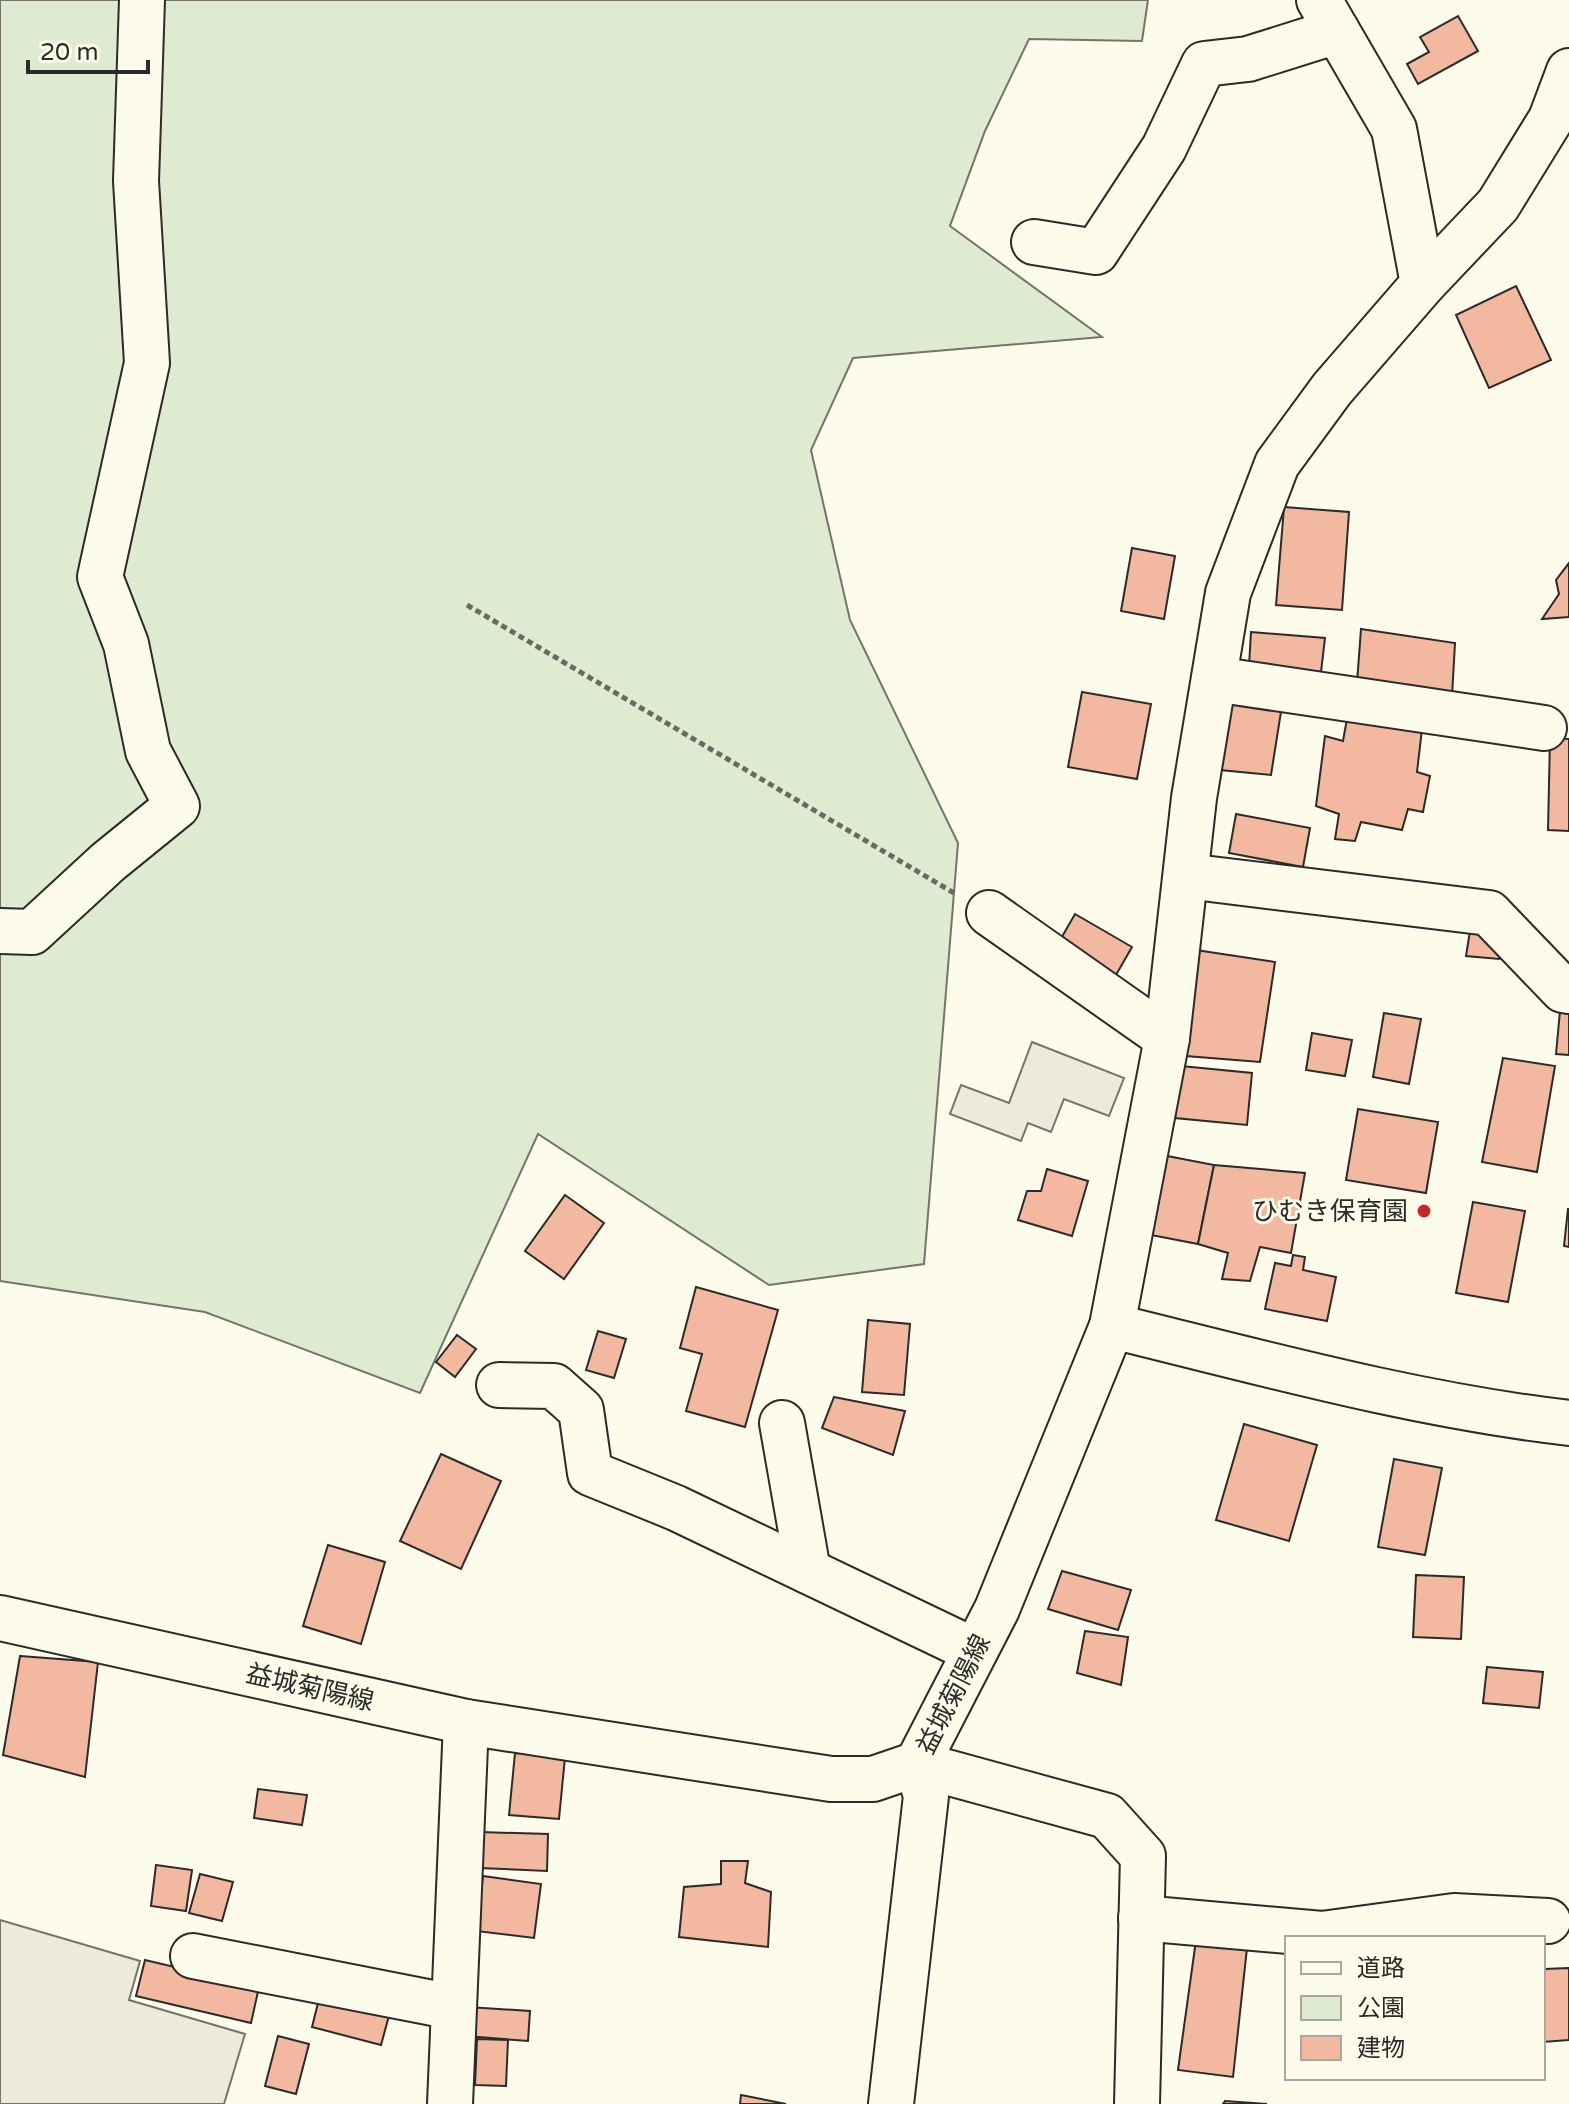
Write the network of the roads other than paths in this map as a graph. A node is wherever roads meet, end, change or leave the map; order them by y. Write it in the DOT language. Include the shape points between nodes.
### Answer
graph roads {
  1 [pos="142,0"];
  2 [pos="1328,15"];
  3 [pos="1569,71"];
  4 [pos="1560,138"];
  5 [pos="1034,242"];
  6 [pos="1423,284"];
  7 [pos="1214,679"];
  8 [pos="1544,728"];
  9 [pos="1186,876"];
  10 [pos="989,913"];
  11 [pos="0,931"];
  12 [pos="1569,991"];
  13 [pos="1167,1038"];
  14 [pos="1112,1326"];
  15 [pos="499,1385"];
  16 [pos="782,1423"];
  17 [pos="1569,1423"];
  18 [pos="808,1571"];
  19 [pos="0,1618"];
  20 [pos="975,1651"];
  21 [pos="466,1722"];
  22 [pos="917,1764"];
  23 [pos="1141,1918"];
  24 [pos="1548,1921"];
  25 [pos="193,1956"];
  26 [pos="453,2007"];
  27 [pos="450,2104"];
  28 [pos="891,2104"];
  29 [pos="1137,2104"];
  1 -- 11 [label="street" via="136,181 147,363 100,577 126,644 148,751 177,806 32,932"];
  2 -- 5 [label="street" via="1248,59 1204,64 1164,148 1096,252"];
  2 -- 6 [label="street" via="1394,129"];
  3 -- 4 [label="street, 益城菊陽線"];
  4 -- 6 [label="street, 益城菊陽線"];
  6 -- 7 [label="street, 益城菊陽線" via="1332,389 1277,464 1228,593"];
  7 -- 8 [label="street"];
  7 -- 9 [label="street, 益城菊陽線"];
  9 -- 12 [label="street" via="1489,913"];
  9 -- 13 [label="street, 益城菊陽線"];
  10 -- 13 [label="street"];
  13 -- 14 [label="street, 益城菊陽線"];
  14 -- 17 [label="street" via="1323,1378 1503,1415"];
  14 -- 20 [label="street, 益城菊陽線"];
  15 -- 18 [label="street" via="554,1386 581,1410 590,1473"];
  16 -- 18 [label="street"];
  18 -- 20 [label="street"];
  19 -- 21 [label="street, 益城菊陽線"];
  20 -- 22 [label="street, 益城菊陽線"];
  21 -- 22 [label="street, 益城菊陽線" via="831,1779 873,1779"];
  21 -- 26 [label="street"];
  22 -- 23 [label="street" via="1107,1816 1143,1856"];
  22 -- 28 [label="street" via="926,1796"];
  23 -- 24 [label="street" via="1322,1934 1454,1916"];
  23 -- 29 [label="street"];
  25 -- 26 [label="street"];
  26 -- 27 [label="street"];
}
